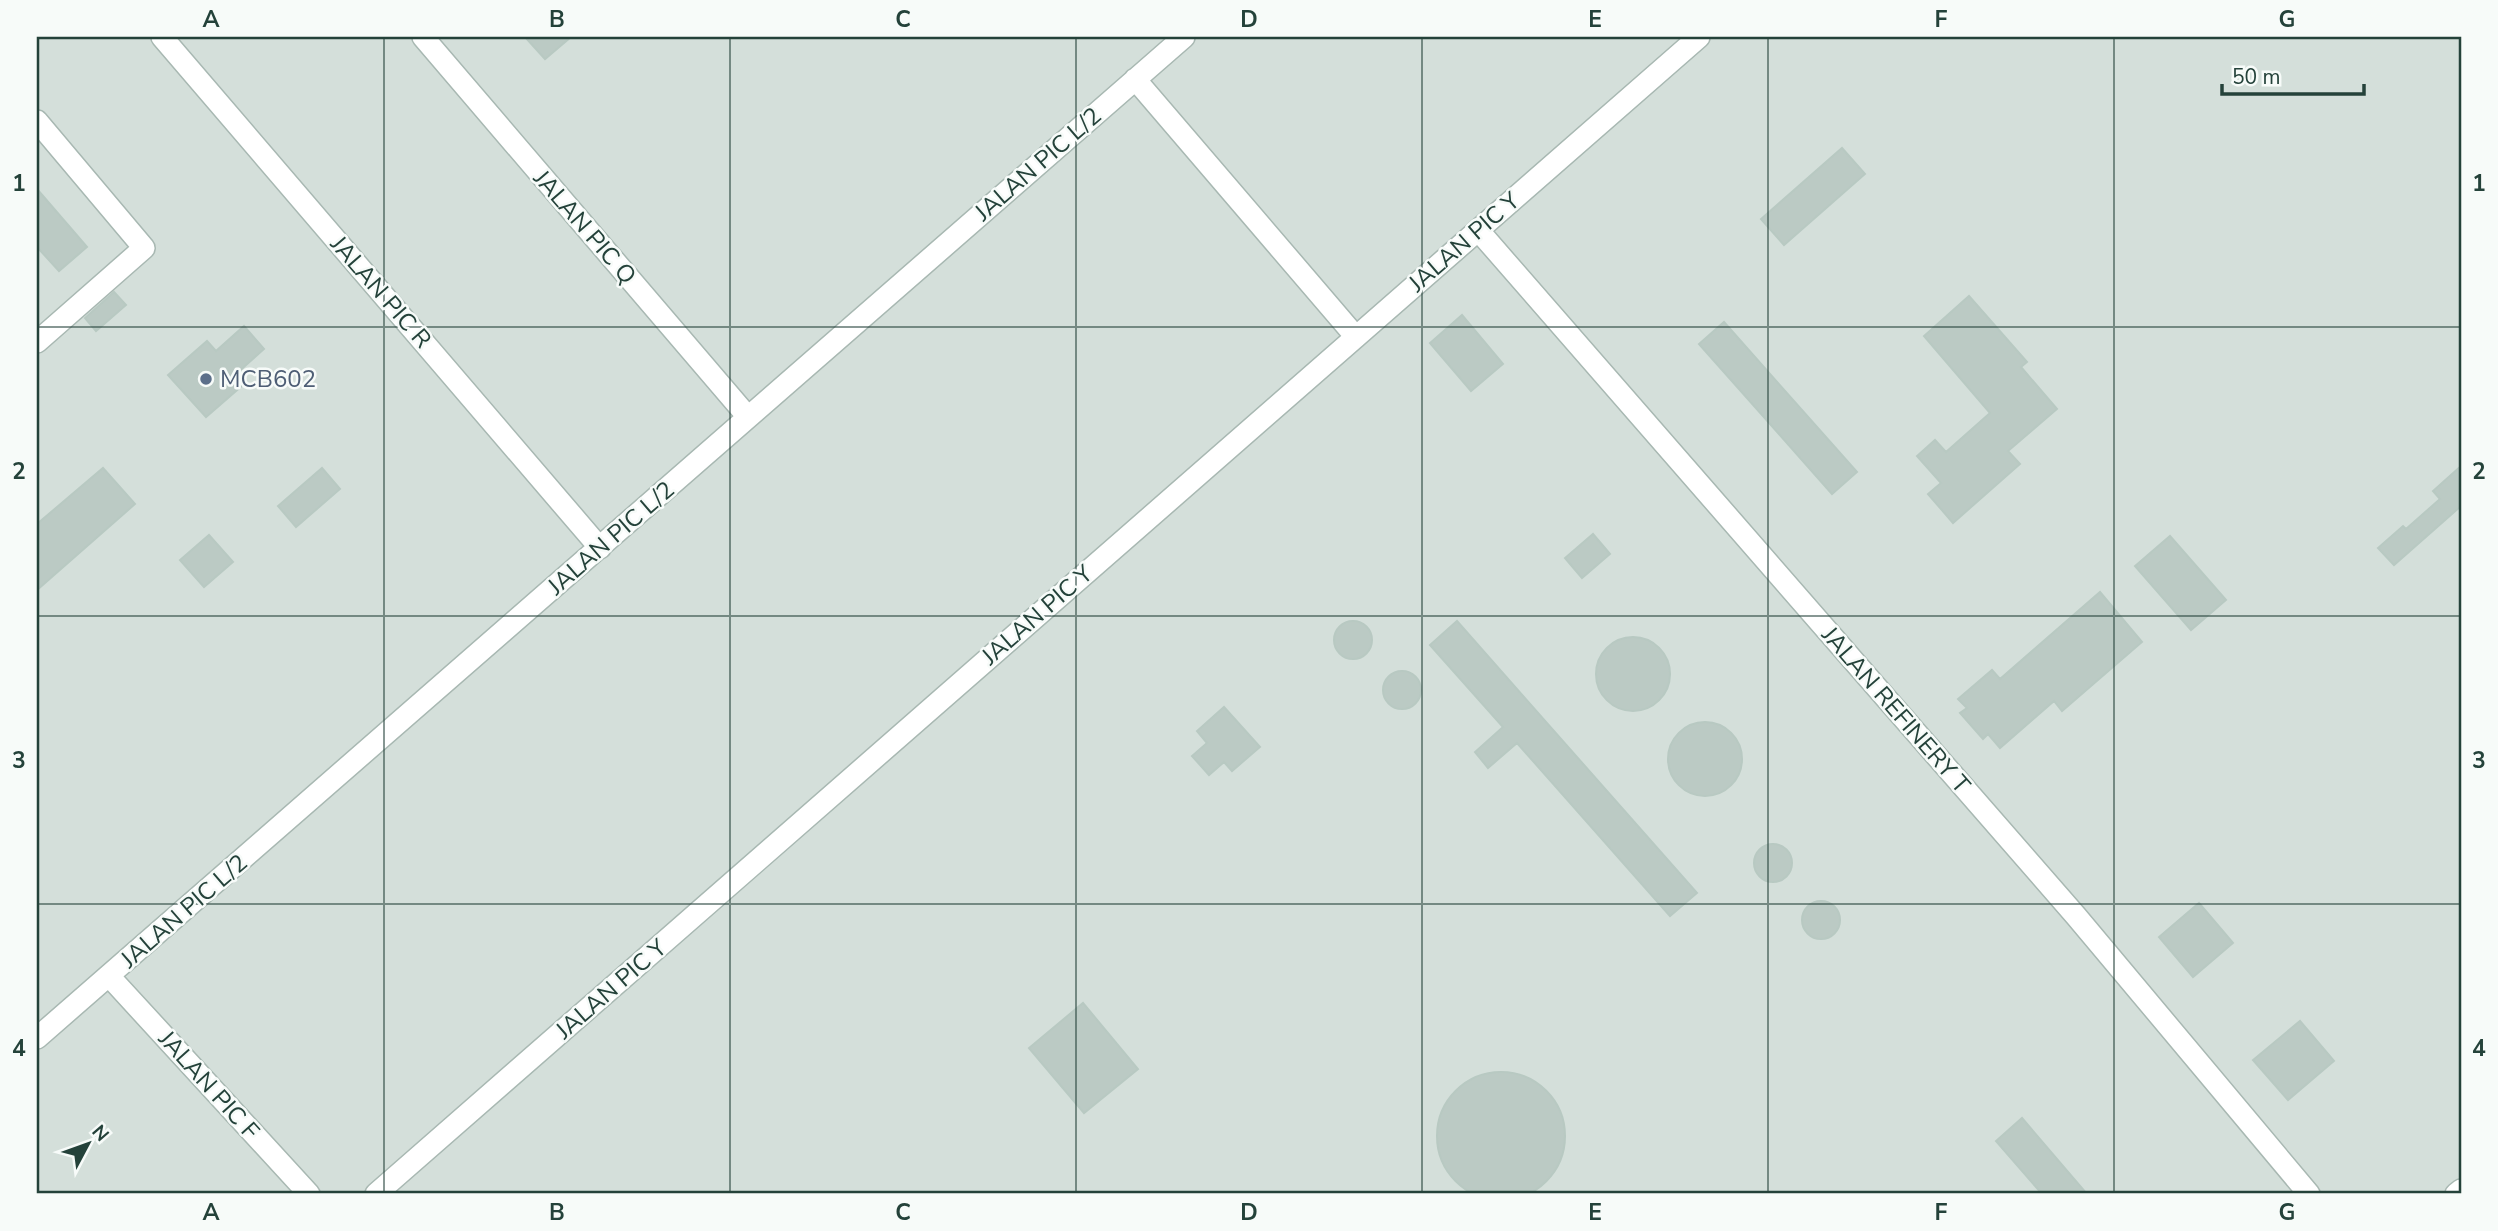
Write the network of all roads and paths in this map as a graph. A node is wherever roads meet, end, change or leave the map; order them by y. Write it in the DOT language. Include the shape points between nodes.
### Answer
graph roads {
  1 [pos="162,37"];
  2 [pos="423,37"];
  3 [pos="1184,37"];
  4 [pos="1699,37"];
  5 [pos="1135,79"];
  6 [pos="37,121"];
  7 [pos="1478,230"];
  8 [pos="1356,337"];
  9 [pos="37,342"];
  10 [pos="748,417"];
  11 [pos="600,548"];
  12 [pos="109,976"];
  13 [pos="37,1038"];
  14 [pos="2461,1190"];
  15 [pos="309,1194"];
  16 [pos="376,1194"];
  17 [pos="2309,1194"];
  18 [pos="2456,1194"];
  1 -- 11 [label="street, JALAN PIC R"];
  2 -- 10 [label="street, JALAN PIC Q"];
  3 -- 5 [label="street, JALAN PIC L/2"];
  4 -- 7 [label="street, JALAN PIC Y"];
  5 -- 8 [label="street"];
  5 -- 10 [label="street, JALAN PIC L/2"];
  6 -- 9 [label="street" via="144,248"];
  7 -- 8 [label="street, JALAN PIC Y"];
  7 -- 17 [label="street, JALAN REFINERY T" via="2067,906"];
  8 -- 16 [label="street, JALAN PIC Y"];
  10 -- 11 [label="street, JALAN PIC L/2"];
  11 -- 12 [label="street, JALAN PIC L/2"];
  12 -- 13 [label="street, JALAN PIC L/2"];
  12 -- 15 [label="street, JALAN PIC F"];
  14 -- 18 [label="street"];
}
